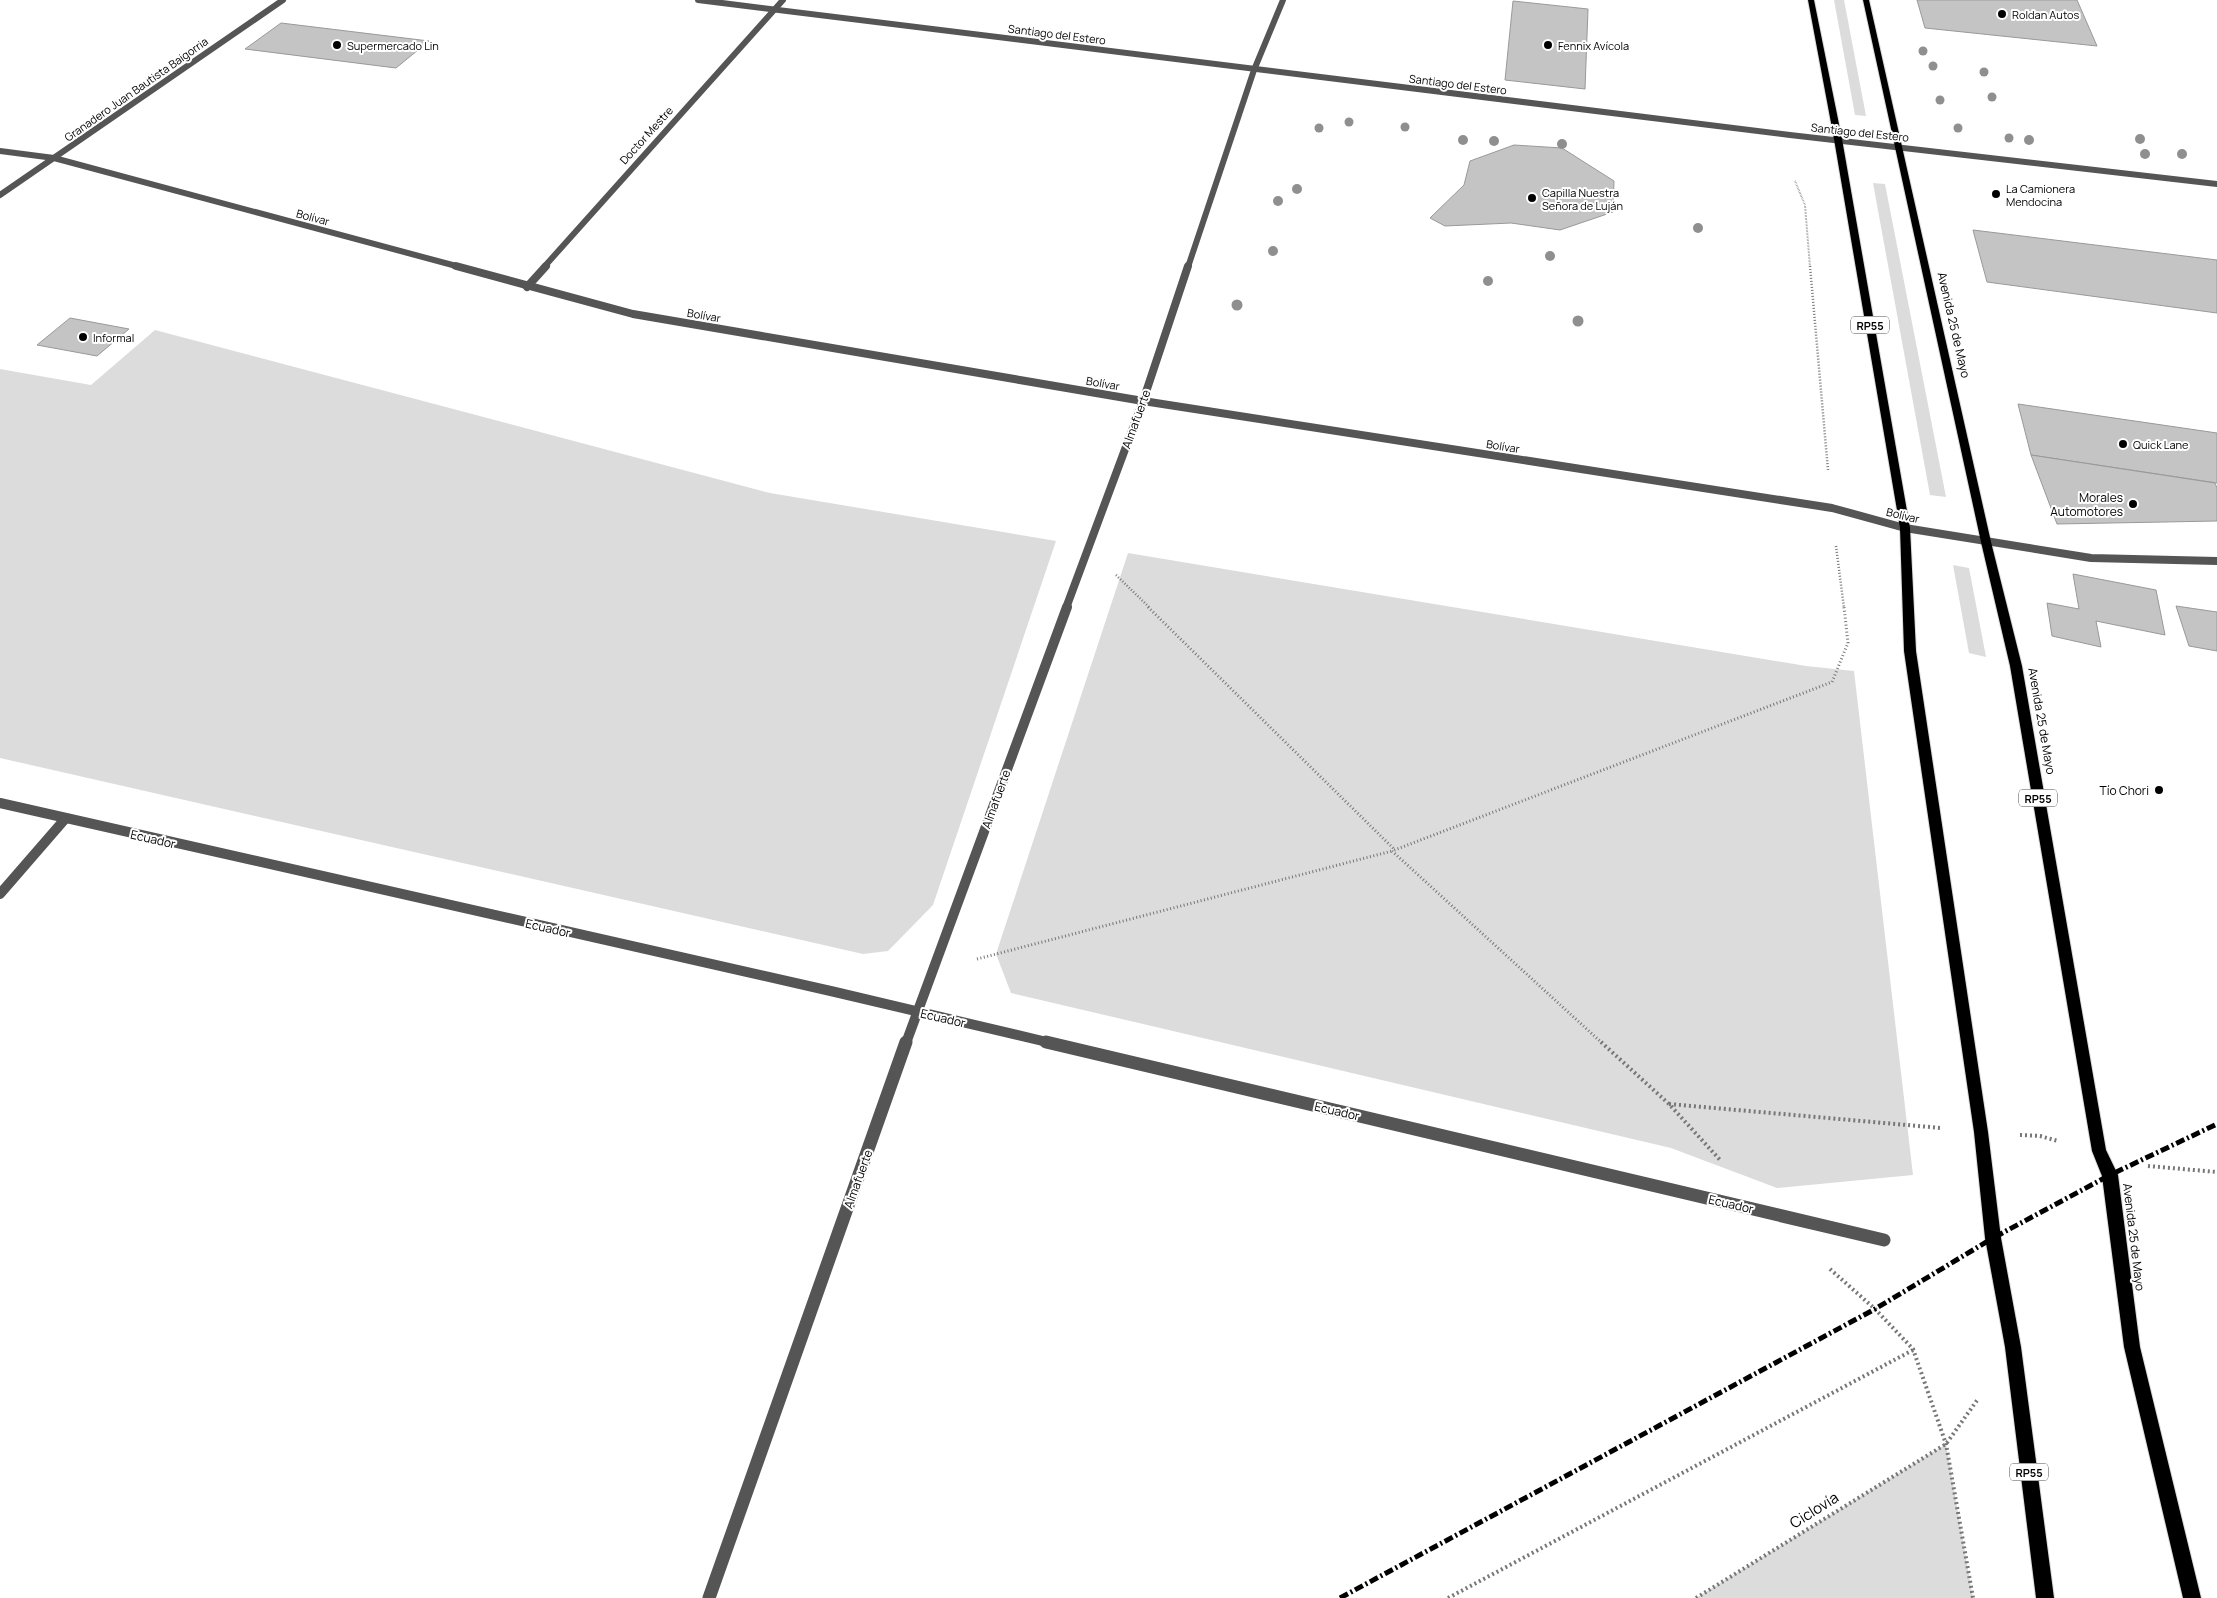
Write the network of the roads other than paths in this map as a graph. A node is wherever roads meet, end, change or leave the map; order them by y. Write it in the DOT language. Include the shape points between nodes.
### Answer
graph roads {
  1 [pos="283,0"];
  2 [pos="698,0"];
  3 [pos="783,0"];
  4 [pos="1283,0"];
  5 [pos="1811,0"];
  6 [pos="1866,0"];
  7 [pos="775,9"];
  8 [pos="1254,70"];
  9 [pos="1838,139"];
  10 [pos="1898,146"];
  11 [pos="0,151"];
  12 [pos="54,158"];
  13 [pos="2217,184"];
  14 [pos="0,195"];
  15 [pos="527,287"];
  16 [pos="1143,401"];
  17 [pos="1905,528"];
  18 [pos="1986,542"];
  19 [pos="2217,561"];
  20 [pos="0,803"];
  21 [pos="66,819"];
  22 [pos="0,894"];
  23 [pos="917,1012"];
  24 [pos="1884,1240"];
  25 [pos="709,1598"];
  26 [pos="2045,1598"];
  27 [pos="2192,1598"];
  1 -- 12 [label="street, Granadero Juan Bautista Baigorria"];
  2 -- 7 [label="street, Santiago del Estero"];
  3 -- 7 [label="street, Doctor Mestre"];
  4 -- 8 [label="street, Almafuerte"];
  5 -- 9 [label="main road, RP55"];
  6 -- 10 [label="main road, Avenida 25 de Mayo / RP55"];
  7 -- 8 [label="street, Santiago del Estero"];
  7 -- 15 [label="street, Doctor Mestre"];
  8 -- 9 [label="street, Santiago del Estero"];
  8 -- 16 [label="street, Almafuerte"];
  9 -- 10 [label="street, Santiago del Estero"];
  9 -- 17 [label="main road, RP55"];
  10 -- 13 [label="street, Santiago del Estero"];
  10 -- 18 [label="main road, Avenida 25 de Mayo / RP55"];
  11 -- 12 [label="street, Bolívar"];
  12 -- 14 [label="street, Granadero Juan Bautista Baigorria"];
  12 -- 15 [label="street, Bolívar"];
  15 -- 16 [label="street, Bolívar" via="633,314"];
  16 -- 17 [label="street, Bolívar" via="1832,508"];
  16 -- 23 [label="street, Almafuerte"];
  17 -- 18 [label="street, Bolívar"];
  17 -- 26 [label="main road, RP55" via="1910,651 1981,1132 1993,1238 2013,1347"];
  18 -- 19 [label="street, Bolívar" via="2091,558"];
  18 -- 27 [label="main road, Avenida 25 de Mayo / RP55" via="2016,666 2099,1151 2110,1174 2132,1347"];
  20 -- 21 [label="street, Ecuador"];
  21 -- 22 [label="street"];
  21 -- 23 [label="street, Ecuador"];
  23 -- 24 [label="street, Ecuador"];
  23 -- 25 [label="street, Almafuerte"];
}
